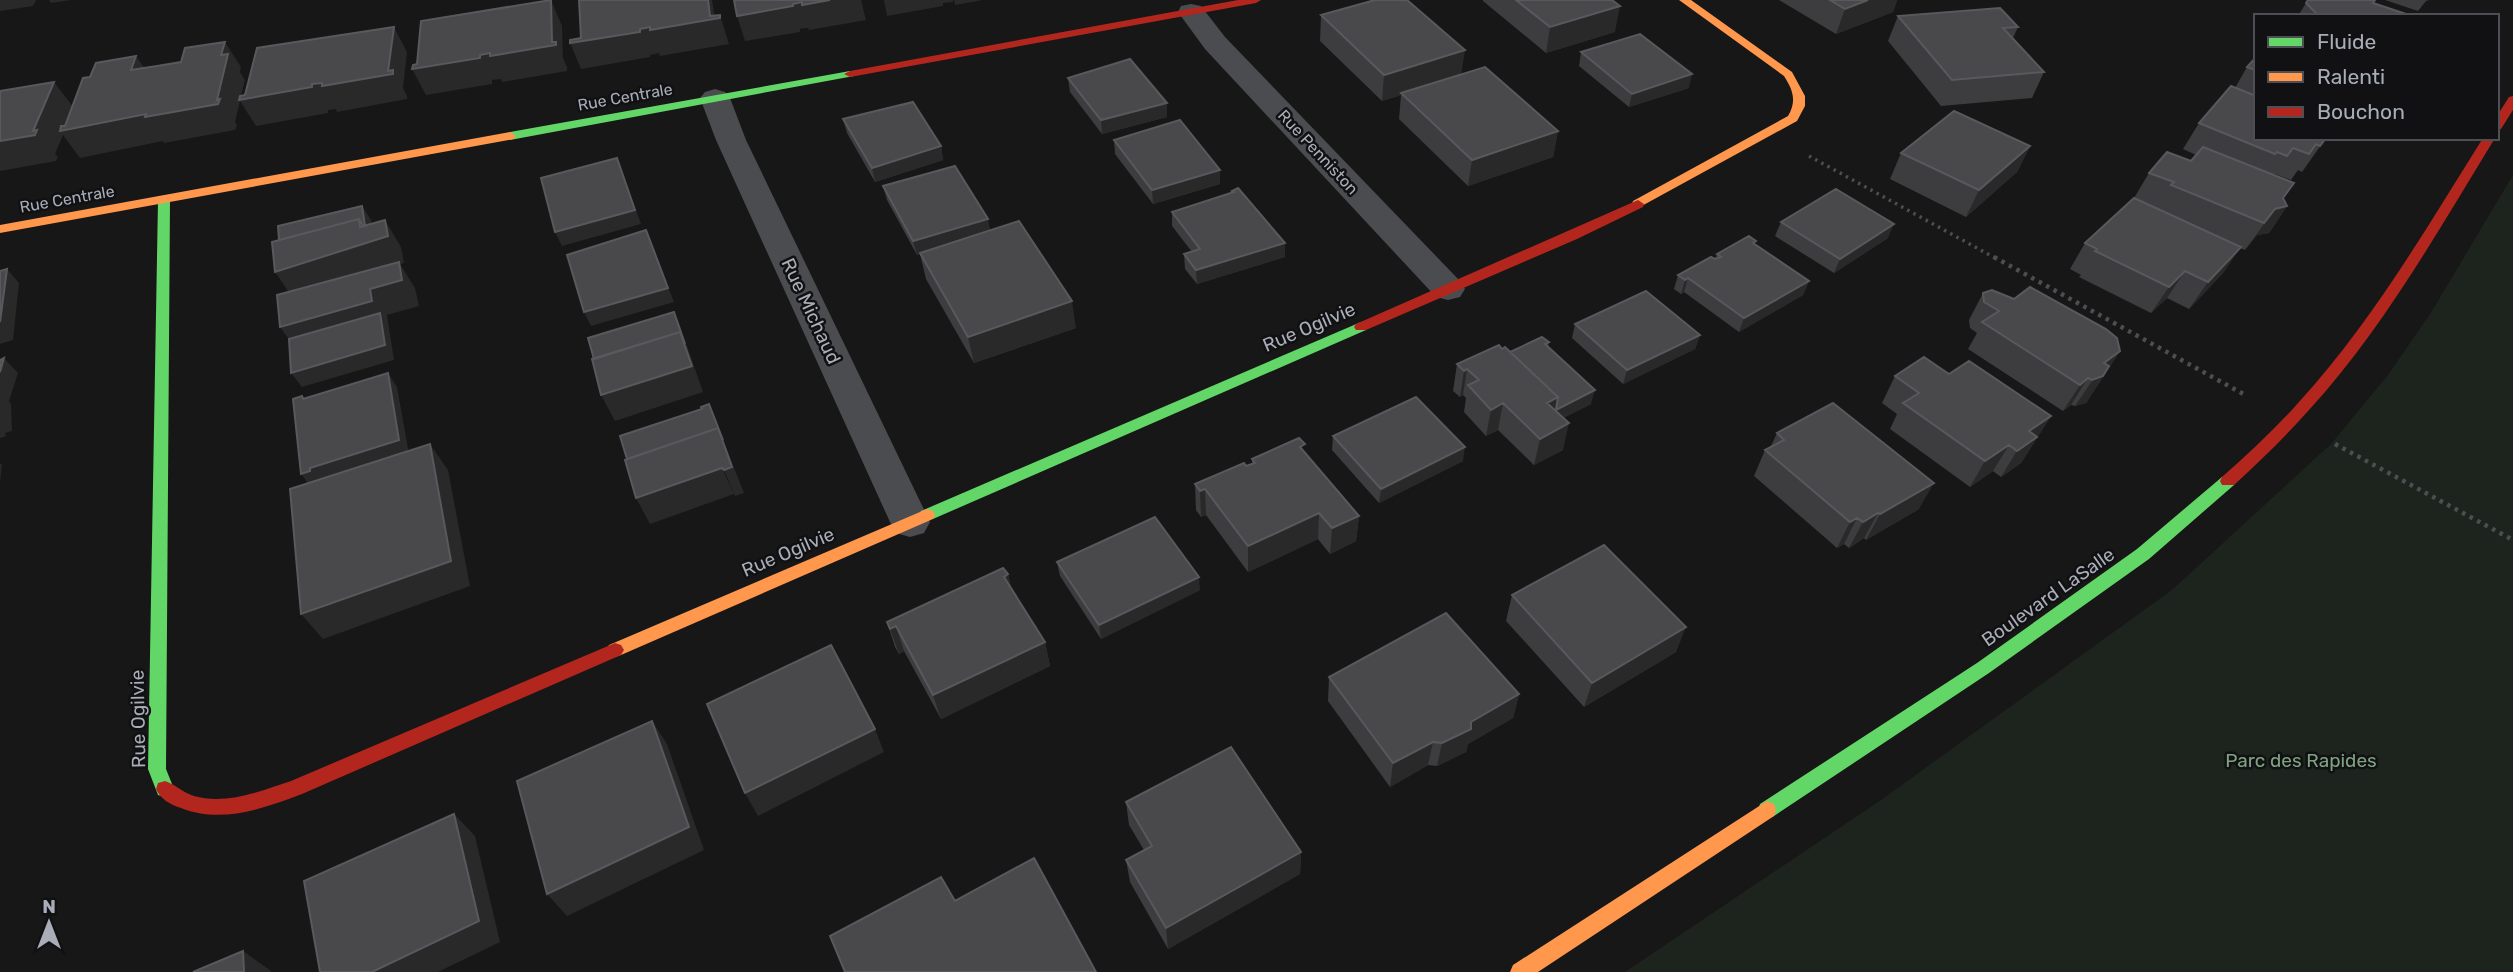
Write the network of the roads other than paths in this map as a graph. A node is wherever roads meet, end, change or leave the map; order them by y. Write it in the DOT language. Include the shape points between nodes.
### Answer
graph roads {
  1 [pos="1256,0"];
  2 [pos="1684,0"];
  3 [pos="1191,12"];
  4 [pos="715,98"];
  5 [pos="2513,100"];
  6 [pos="2499,122"];
  7 [pos="2488,140"];
  8 [pos="164,200"];
  9 [pos="0,229"];
  10 [pos="1448,289"];
  11 [pos="910,522"];
  12 [pos="1520,972"];
  1 -- 3 [label="street, Rue Centrale"];
  2 -- 10 [label="street, Rue Ogilvie" via="1788,74 1803,97 1793,118 1627,211"];
  3 -- 4 [label="street, Rue Centrale"];
  3 -- 10 [label="street, Rue Penniston"];
  4 -- 8 [label="street, Rue Centrale"];
  4 -- 11 [label="street, Rue Michaud"];
  5 -- 6 [label="street"];
  7 -- 12 [label="street, Boulevard LaSalle" via="2361,337 2293,422 2243,469 2143,554 1983,668"];
  8 -- 9 [label="street, Rue Centrale"];
  8 -- 11 [label="street, Rue Ogilvie" via="157,769 165,790 181,801 203,808 236,807 295,788"];
  10 -- 11 [label="street, Rue Ogilvie"];
}
